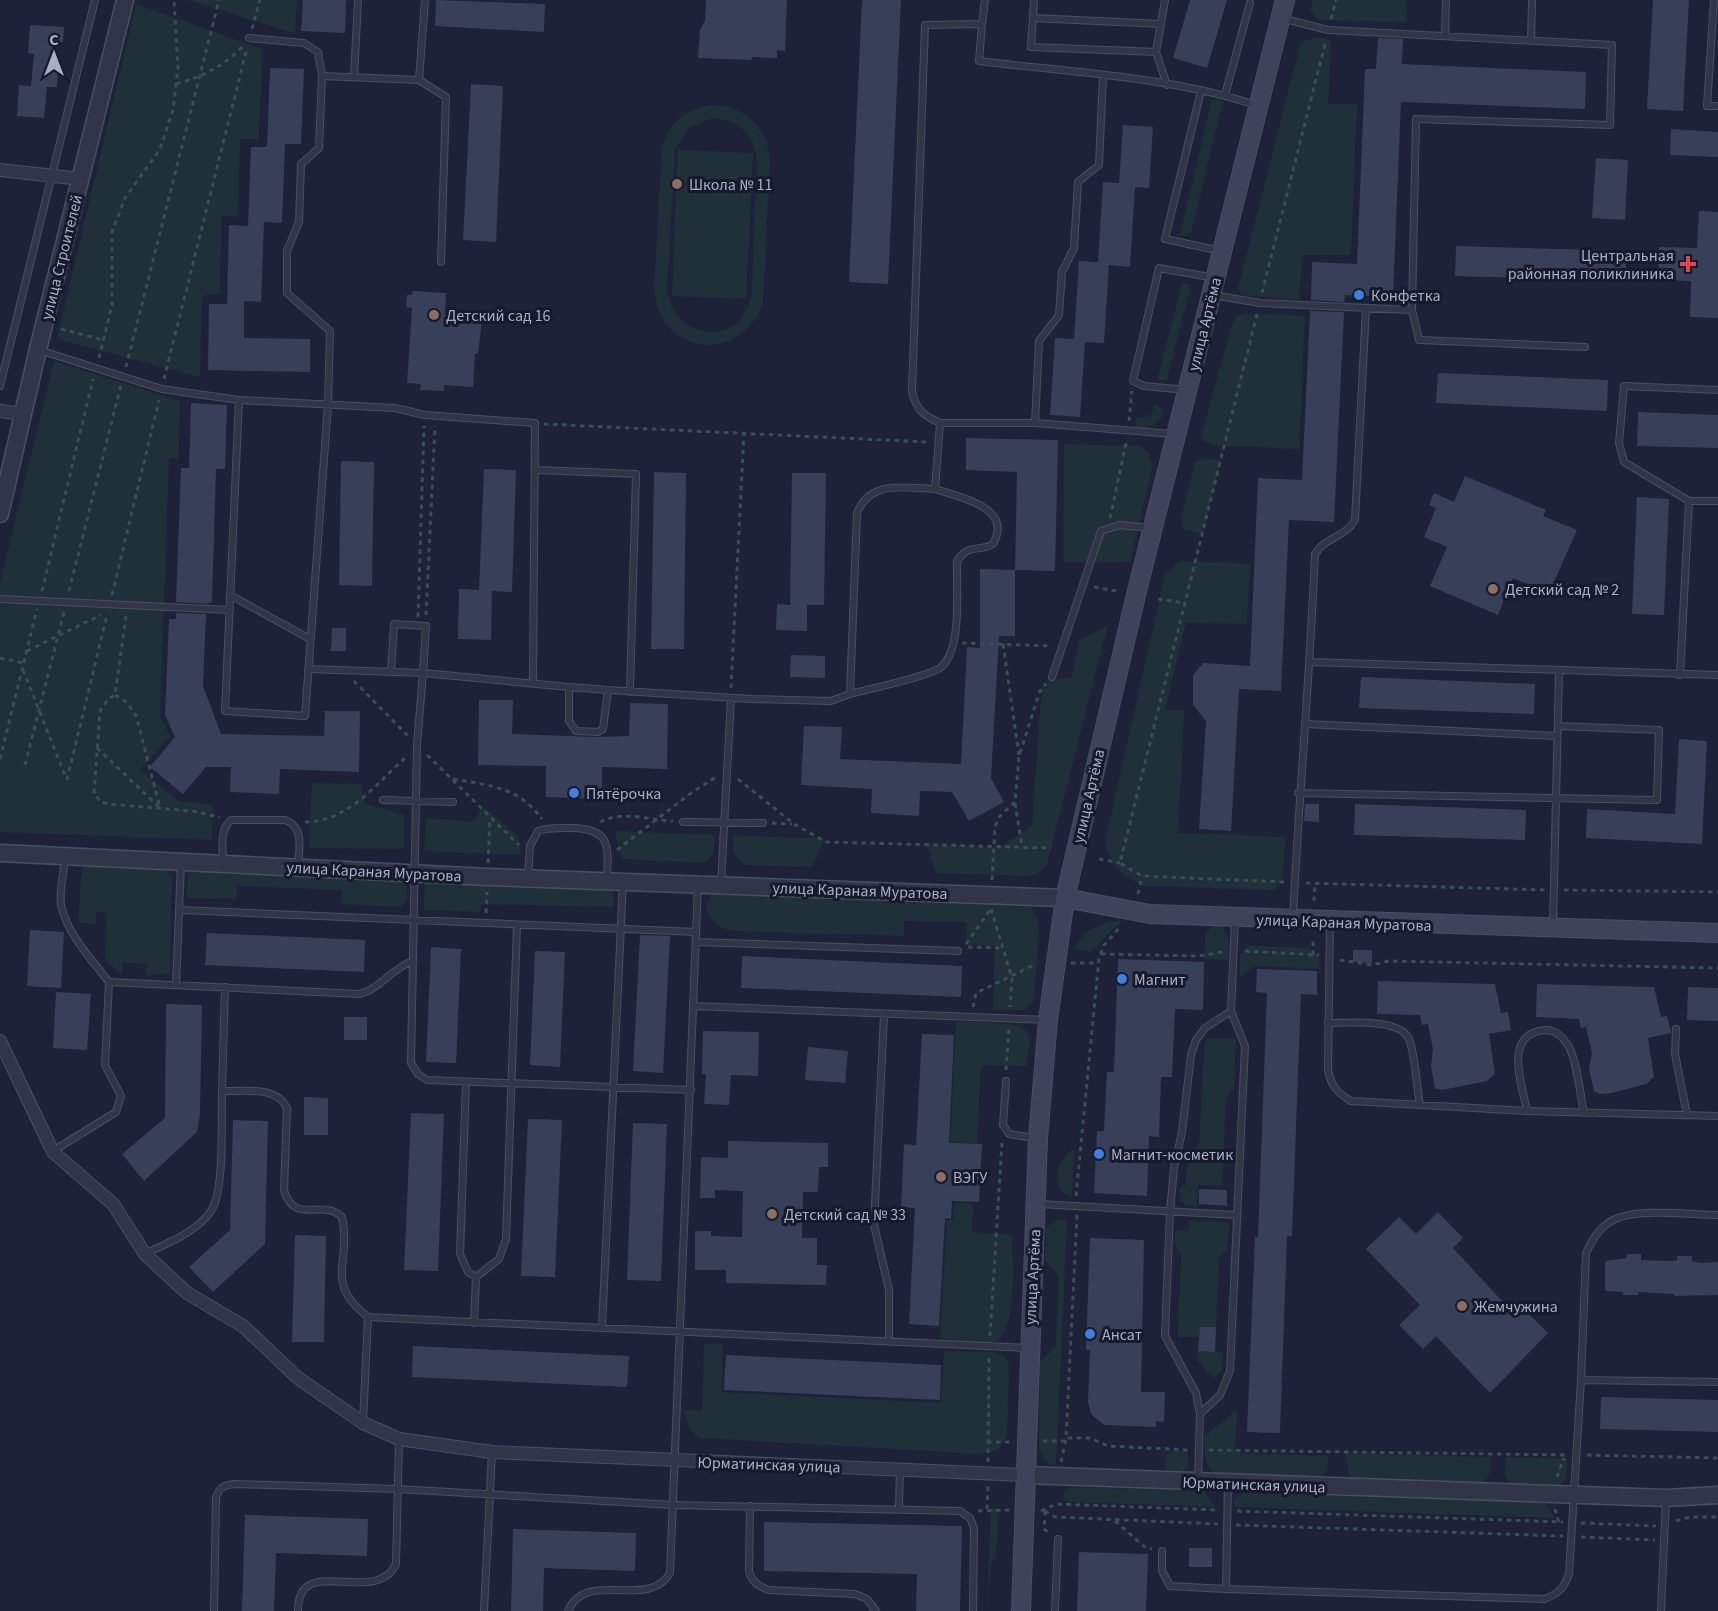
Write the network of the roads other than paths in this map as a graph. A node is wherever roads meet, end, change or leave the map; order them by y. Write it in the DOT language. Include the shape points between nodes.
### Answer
graph roads {
  1 [pos="96,0"];
  2 [pos="125,0"];
  3 [pos="358,0"];
  4 [pos="425,0"];
  5 [pos="984,0"];
  6 [pos="1034,0"];
  7 [pos="1165,0"];
  8 [pos="1446,0"];
  9 [pos="1532,0"];
  10 [pos="1714,0"];
  11 [pos="1250,3"];
  12 [pos="1283,9"];
  13 [pos="1033,18"];
  14 [pos="982,24"];
  15 [pos="1161,24"];
  16 [pos="1444,35"];
  17 [pos="249,38"];
  18 [pos="1531,41"];
  19 [pos="1156,52"];
  20 [pos="322,76"];
  21 [pos="1103,76"];
  22 [pos="354,77"];
  23 [pos="419,80"];
  24 [pos="1167,84"];
  25 [pos="1201,91"];
  26 [pos="1225,95"];
  27 [pos="1258,106"];
  28 [pos="1718,106"];
  29 [pos="0,170"];
  30 [pos="53,174"];
  31 [pos="81,179"];
  32 [pos="1222,251"];
  33 [pos="441,262"];
  34 [pos="1213,286"];
  35 [pos="1366,308"];
  36 [pos="1412,310"];
  37 [pos="1586,347"];
  38 [pos="38,349"];
  39 [pos="0,386"];
  40 [pos="1188,390"];
  41 [pos="1718,390"];
  42 [pos="239,400"];
  43 [pos="328,405"];
  44 [pos="0,411"];
  45 [pos="23,414"];
  46 [pos="940,423"];
  47 [pos="1035,423"];
  48 [pos="1176,434"];
  49 [pos="537,470"];
  50 [pos="935,489"];
  51 [pos="1689,501"];
  52 [pos="1718,501"];
  53 [pos="0,514"];
  54 [pos="1154,528"];
  55 [pos="230,595"];
  56 [pos="0,599"];
  57 [pos="230,610"];
  58 [pos="310,639"];
  59 [pos="1310,662"];
  60 [pos="308,669"];
  61 [pos="391,671"];
  62 [pos="1559,672"];
  63 [pos="423,673"];
  64 [pos="1680,675"];
  65 [pos="1718,675"];
  66 [pos="1052,677"];
  67 [pos="533,683"];
  68 [pos="569,687"];
  69 [pos="608,690"];
  70 [pos="630,692"];
  71 [pos="850,694"];
  72 [pos="731,698"];
  73 [pos="1305,723"];
  74 [pos="1558,726"];
  75 [pos="1557,736"];
  76 [pos="1298,793"];
  77 [pos="1556,798"];
  78 [pos="383,800"];
  79 [pos="416,801"];
  80 [pos="453,802"];
  81 [pos="683,822"];
  82 [pos="725,822"];
  83 [pos="763,823"];
  84 [pos="0,853"];
  85 [pos="65,857"];
  86 [pos="181,862"];
  87 [pos="223,863"];
  88 [pos="298,868"];
  89 [pos="416,873"];
  90 [pos="528,878"];
  91 [pos="615,881"];
  92 [pos="698,884"];
  93 [pos="721,885"];
  94 [pos="1065,898"];
  95 [pos="180,910"];
  96 [pos="1235,918"];
  97 [pos="415,920"];
  98 [pos="1293,920"];
  99 [pos="1330,921"];
  100 [pos="517,926"];
  101 [pos="1552,929"];
  102 [pos="622,930"];
  103 [pos="696,932"];
  104 [pos="1718,933"];
  105 [pos="696,942"];
  106 [pos="958,951"];
  107 [pos="413,961"];
  108 [pos="109,982"];
  109 [pos="177,985"];
  110 [pos="225,987"];
  111 [pos="694,1006"];
  112 [pos="1231,1011"];
  113 [pos="884,1015"];
  114 [pos="1048,1020"];
  115 [pos="1328,1023"];
  116 [pos="1676,1029"];
  117 [pos="0,1041"];
  118 [pos="1006,1081"];
  119 [pos="466,1082"];
  120 [pos="510,1084"];
  121 [pos="614,1087"];
  122 [pos="691,1090"];
  123 [pos="222,1091"];
  124 [pos="1420,1105"];
  125 [pos="1527,1111"];
  126 [pos="1584,1113"];
  127 [pos="1687,1115"];
  128 [pos="1718,1116"];
  129 [pos="1038,1138"];
  130 [pos="53,1152"];
  131 [pos="1035,1204"];
  132 [pos="1170,1212"];
  133 [pos="1236,1215"];
  134 [pos="1718,1215"];
  135 [pos="145,1254"];
  136 [pos="476,1277"];
  137 [pos="368,1317"];
  138 [pos="474,1323"];
  139 [pos="602,1328"];
  140 [pos="682,1332"];
  141 [pos="889,1341"];
  142 [pos="1029,1348"];
  143 [pos="1581,1380"];
  144 [pos="1718,1382"];
  145 [pos="1200,1414"];
  146 [pos="363,1423"];
  147 [pos="399,1439"];
  148 [pos="492,1452"];
  149 [pos="674,1461"];
  150 [pos="900,1468"];
  151 [pos="1025,1475"];
  152 [pos="1198,1482"];
  153 [pos="1228,1483"];
  154 [pos="397,1489"];
  155 [pos="1574,1494"];
  156 [pos="1718,1495"];
  157 [pos="489,1496"];
  158 [pos="1666,1498"];
  159 [pos="673,1504"];
  160 [pos="750,1506"];
  161 [pos="899,1509"];
  162 [pos="1058,1539"];
  163 [pos="1162,1551"];
  164 [pos="1226,1589"];
  165 [pos="214,1611"];
  166 [pos="298,1611"];
  167 [pos="484,1611"];
  168 [pos="568,1611"];
  169 [pos="876,1611"];
  170 [pos="973,1611"];
  171 [pos="1021,1611"];
  172 [pos="1055,1611"];
  173 [pos="1661,1611"];
  1 -- 30 [label="lane"];
  2 -- 31 [label="street, улица Строителей"];
  3 -- 22 [label="lane"];
  4 -- 23 [label="lane"];
  5 -- 14 [label="lane"];
  6 -- 13 [label="lane"];
  7 -- 15 [label="lane"];
  8 -- 16 [label="lane"];
  9 -- 18 [label="lane"];
  10 -- 28 [label="lane" via="1707,106"];
  11 -- 26 [label="lane"];
  12 -- 16 [label="lane" via="1328,30"];
  12 -- 27 [label="main road, улица Артёма"];
  13 -- 15 [label="lane"];
  13 -- 19 [label="lane" via="1030,47"];
  14 -- 21 [label="lane" via="979,61"];
  14 -- 46 [label="lane" via="925,25 912,391 915,406 925,417"];
  15 -- 19 [label="lane"];
  16 -- 18 [label="lane"];
  17 -- 20 [label="lane" via="304,43 318,52"];
  18 -- 36 [label="lane" via="1612,45 1610,125 1416,119"];
  19 -- 24 [label="lane"];
  20 -- 22 [label="lane"];
  20 -- 43 [label="lane" via="319,148 302,164 299,222 287,251 287,293 330,331"];
  21 -- 24 [label="lane"];
  21 -- 47 [label="lane" via="1099,165 1078,182 1074,248 1062,272 1059,315 1039,341"];
  22 -- 23 [label="lane"];
  23 -- 33 [label="lane" via="446,97"];
  24 -- 25 [label="lane"];
  25 -- 26 [label="lane"];
  25 -- 32 [label="lane" via="1165,239"];
  26 -- 27 [label="lane"];
  27 -- 32 [label="main road, улица Артёма"];
  29 -- 30 [label="street"];
  30 -- 31 [label="street"];
  30 -- 39 [label="lane"];
  31 -- 38 [label="street, улица Строителей"];
  32 -- 34 [label="main road, улица Артёма"];
  34 -- 35 [label="lane" via="1260,303"];
  34 -- 40 [label="main road, улица Артёма"];
  34 -- 40 [label="lane" via="1159,268 1133,381 1144,386"];
  35 -- 36 [label="lane"];
  35 -- 59 [label="lane" via="1356,509 1351,527 1320,544 1315,554"];
  36 -- 37 [label="lane" via="1419,340"];
  38 -- 42 [label="lane" via="162,389"];
  38 -- 45 [label="street, улица Строителей"];
  40 -- 48 [label="main road, улица Артёма"];
  41 -- 51 [label="lane" via="1624,386 1618,443 1624,462"];
  42 -- 43 [label="lane"];
  42 -- 55 [label="lane"];
  43 -- 49 [label="lane" via="536,423"];
  43 -- 58 [label="lane"];
  44 -- 45 [label="street"];
  45 -- 53 [label="street, улица Строителей"];
  46 -- 47 [label="lane"];
  46 -- 50 [label="lane"];
  47 -- 48 [label="lane"];
  48 -- 54 [label="main road, улица Артёма"];
  49 -- 67 [label="lane"];
  49 -- 70 [label="lane" via="636,474"];
  50 -- 71 [label="lane" via="892,488 863,498 857,513"];
  50 -- 71 [label="lane" via="981,505 996,521 993,544 972,547 957,561 955,643 950,656 939,668"];
  51 -- 52 [label="lane"];
  51 -- 64 [label="lane"];
  54 -- 66 [label="lane" via="1120,525 1101,531"];
  54 -- 94 [label="main road, улица Артёма"];
  55 -- 57 [label="lane"];
  55 -- 58 [label="lane"];
  56 -- 57 [label="lane"];
  57 -- 60 [label="lane" via="225,711 305,716"];
  58 -- 60 [label="lane"];
  59 -- 62 [label="lane"];
  59 -- 73 [label="lane"];
  60 -- 61 [label="lane"];
  61 -- 63 [label="lane"];
  61 -- 63 [label="lane" via="394,624 417,625 426,626"];
  62 -- 64 [label="lane"];
  62 -- 74 [label="lane"];
  63 -- 67 [label="lane"];
  63 -- 79 [label="lane"];
  64 -- 65 [label="lane"];
  67 -- 68 [label="lane"];
  68 -- 69 [label="lane"];
  68 -- 69 [label="lane" via="568,721 576,731 603,729"];
  69 -- 70 [label="lane"];
  70 -- 72 [label="lane"];
  71 -- 72 [label="lane" via="831,701"];
  72 -- 82 [label="lane"];
  73 -- 75 [label="lane"];
  73 -- 76 [label="lane"];
  74 -- 75 [label="lane"];
  74 -- 77 [label="lane" via="1659,730 1658,800"];
  75 -- 77 [label="lane"];
  76 -- 77 [label="lane"];
  76 -- 98 [label="lane"];
  77 -- 101 [label="lane"];
  78 -- 79 [label="lane"];
  79 -- 80 [label="lane"];
  79 -- 89 [label="lane"];
  81 -- 82 [label="lane"];
  82 -- 83 [label="lane"];
  82 -- 93 [label="lane"];
  84 -- 85 [label="street, улица Караная Муратова"];
  85 -- 86 [label="street, улица Караная Муратова"];
  85 -- 108 [label="lane" via="61,903 64,915 83,949"];
  86 -- 87 [label="street, улица Караная Муратова"];
  86 -- 95 [label="lane"];
  87 -- 88 [label="street, улица Караная Муратова"];
  87 -- 88 [label="lane" via="223,833 231,820 291,822 300,834"];
  88 -- 89 [label="street, улица Караная Муратова"];
  89 -- 90 [label="street, улица Караная Муратова"];
  89 -- 97 [label="lane"];
  90 -- 91 [label="street, улица Караная Муратова"];
  90 -- 91 [label="lane" via="532,838 538,831 590,829 605,840"];
  91 -- 92 [label="street, улица Караная Муратова"];
  91 -- 102 [label="lane"];
  92 -- 93 [label="street, улица Караная Муратова"];
  92 -- 103 [label="lane"];
  93 -- 94 [label="street, улица Караная Муратова"];
  94 -- 96 [label="main road, улица Караная Муратова" via="1132,911"];
  94 -- 114 [label="main road, улица Артёма"];
  95 -- 97 [label="lane"];
  95 -- 109 [label="lane"];
  96 -- 98 [label="main road, улица Караная Муратова"];
  96 -- 112 [label="lane"];
  97 -- 100 [label="lane"];
  97 -- 107 [label="lane"];
  98 -- 99 [label="main road, улица Караная Муратова"];
  99 -- 101 [label="main road, улица Караная Муратова"];
  99 -- 115 [label="lane"];
  100 -- 102 [label="lane"];
  100 -- 120 [label="lane"];
  101 -- 104 [label="main road, улица Караная Муратова"];
  102 -- 103 [label="lane"];
  102 -- 121 [label="lane"];
  103 -- 105 [label="lane"];
  105 -- 106 [label="lane"];
  105 -- 111 [label="lane"];
  107 -- 110 [label="lane" via="400,966 375,990 360,994"];
  107 -- 119 [label="lane" via="411,1063 427,1080"];
  108 -- 109 [label="lane"];
  108 -- 130 [label="lane" via="105,1065 118,1087 120,1105 116,1112"];
  109 -- 110 [label="lane"];
  110 -- 123 [label="lane"];
  111 -- 113 [label="lane"];
  111 -- 122 [label="lane"];
  112 -- 132 [label="lane" via="1206,1028 1191,1055"];
  112 -- 133 [label="lane" via="1245,1046"];
  113 -- 114 [label="lane"];
  113 -- 141 [label="lane" via="874,1225 889,1290"];
  114 -- 129 [label="main road, улица Артёма"];
  115 -- 124 [label="lane" via="1400,1029 1408,1038"];
  115 -- 124 [label="lane" via="1328,1069 1330,1082 1338,1093 1351,1101"];
  116 -- 127 [label="lane" via="1676,1054"];
  117 -- 130 [label="street, Юрматинская улица"];
  118 -- 129 [label="lane" via="1004,1125 1009,1134"];
  119 -- 120 [label="lane"];
  119 -- 136 [label="lane" via="460,1254 468,1272"];
  120 -- 121 [label="lane"];
  120 -- 136 [label="lane" via="504,1248 499,1259"];
  121 -- 122 [label="lane"];
  121 -- 139 [label="lane"];
  122 -- 140 [label="lane"];
  123 -- 135 [label="lane" via="219,1191 212,1211 196,1227"];
  123 -- 137 [label="lane" via="265,1092 283,1099 287,1108 286,1199 301,1210 331,1210 342,1217 343,1290"];
  124 -- 125 [label="lane"];
  125 -- 126 [label="lane"];
  125 -- 126 [label="lane" via="1517,1055 1527,1036 1547,1030 1561,1035 1569,1047"];
  126 -- 127 [label="lane"];
  127 -- 128 [label="lane"];
  129 -- 131 [label="main road, улица Артёма"];
  130 -- 135 [label="street, Юрматинская улица" via="113,1204"];
  131 -- 132 [label="lane"];
  131 -- 142 [label="main road, улица Артёма"];
  132 -- 133 [label="lane"];
  132 -- 145 [label="lane" via="1165,1336 1196,1393"];
  133 -- 145 [label="lane" via="1230,1371 1220,1395"];
  134 -- 143 [label="lane" via="1632,1214 1609,1222 1595,1235 1586,1253"];
  135 -- 146 [label="street, Юрматинская улица" via="187,1293 243,1326 298,1378"];
  136 -- 138 [label="lane"];
  137 -- 138 [label="lane"];
  137 -- 146 [label="lane"];
  138 -- 139 [label="lane"];
  139 -- 140 [label="lane"];
  140 -- 141 [label="lane"];
  140 -- 149 [label="lane"];
  141 -- 142 [label="lane"];
  142 -- 151 [label="main road, улица Артёма"];
  143 -- 144 [label="lane"];
  143 -- 155 [label="lane"];
  145 -- 152 [label="lane"];
  146 -- 147 [label="street, Юрматинская улица"];
  147 -- 148 [label="street, Юрматинская улица"];
  147 -- 154 [label="lane"];
  148 -- 149 [label="street, Юрматинская улица"];
  148 -- 157 [label="lane"];
  149 -- 150 [label="street, Юрматинская улица"];
  149 -- 159 [label="lane"];
  150 -- 151 [label="street, Юрматинская улица"];
  150 -- 161 [label="lane"];
  151 -- 152 [label="street, Юрматинская улица"];
  151 -- 171 [label="main road, улица Артёма"];
  152 -- 153 [label="street, Юрматинская улица"];
  153 -- 155 [label="street, Юрматинская улица"];
  153 -- 164 [label="lane"];
  154 -- 157 [label="lane"];
  154 -- 165 [label="lane" via="226,1485 216,1498"];
  154 -- 166 [label="lane" via="396,1564 392,1573 373,1583 309,1584 301,1592"];
  155 -- 158 [label="street, Юрматинская улица"];
  155 -- 164 [label="lane" via="1569,1574 1565,1586 1544,1599"];
  156 -- 158 [label="street, Юрматинская улица"];
  157 -- 159 [label="lane"];
  157 -- 167 [label="lane"];
  158 -- 173 [label="lane"];
  159 -- 160 [label="lane"];
  159 -- 168 [label="lane" via="670,1573 666,1581 647,1591 589,1592 579,1596"];
  160 -- 161 [label="lane"];
  160 -- 169 [label="lane" via="749,1571 758,1586 768,1590 855,1594 867,1599"];
  161 -- 170 [label="lane" via="946,1510 970,1518 974,1528"];
  162 -- 172 [label="lane"];
  163 -- 164 [label="lane" via="1162,1571 1170,1586"];
}
